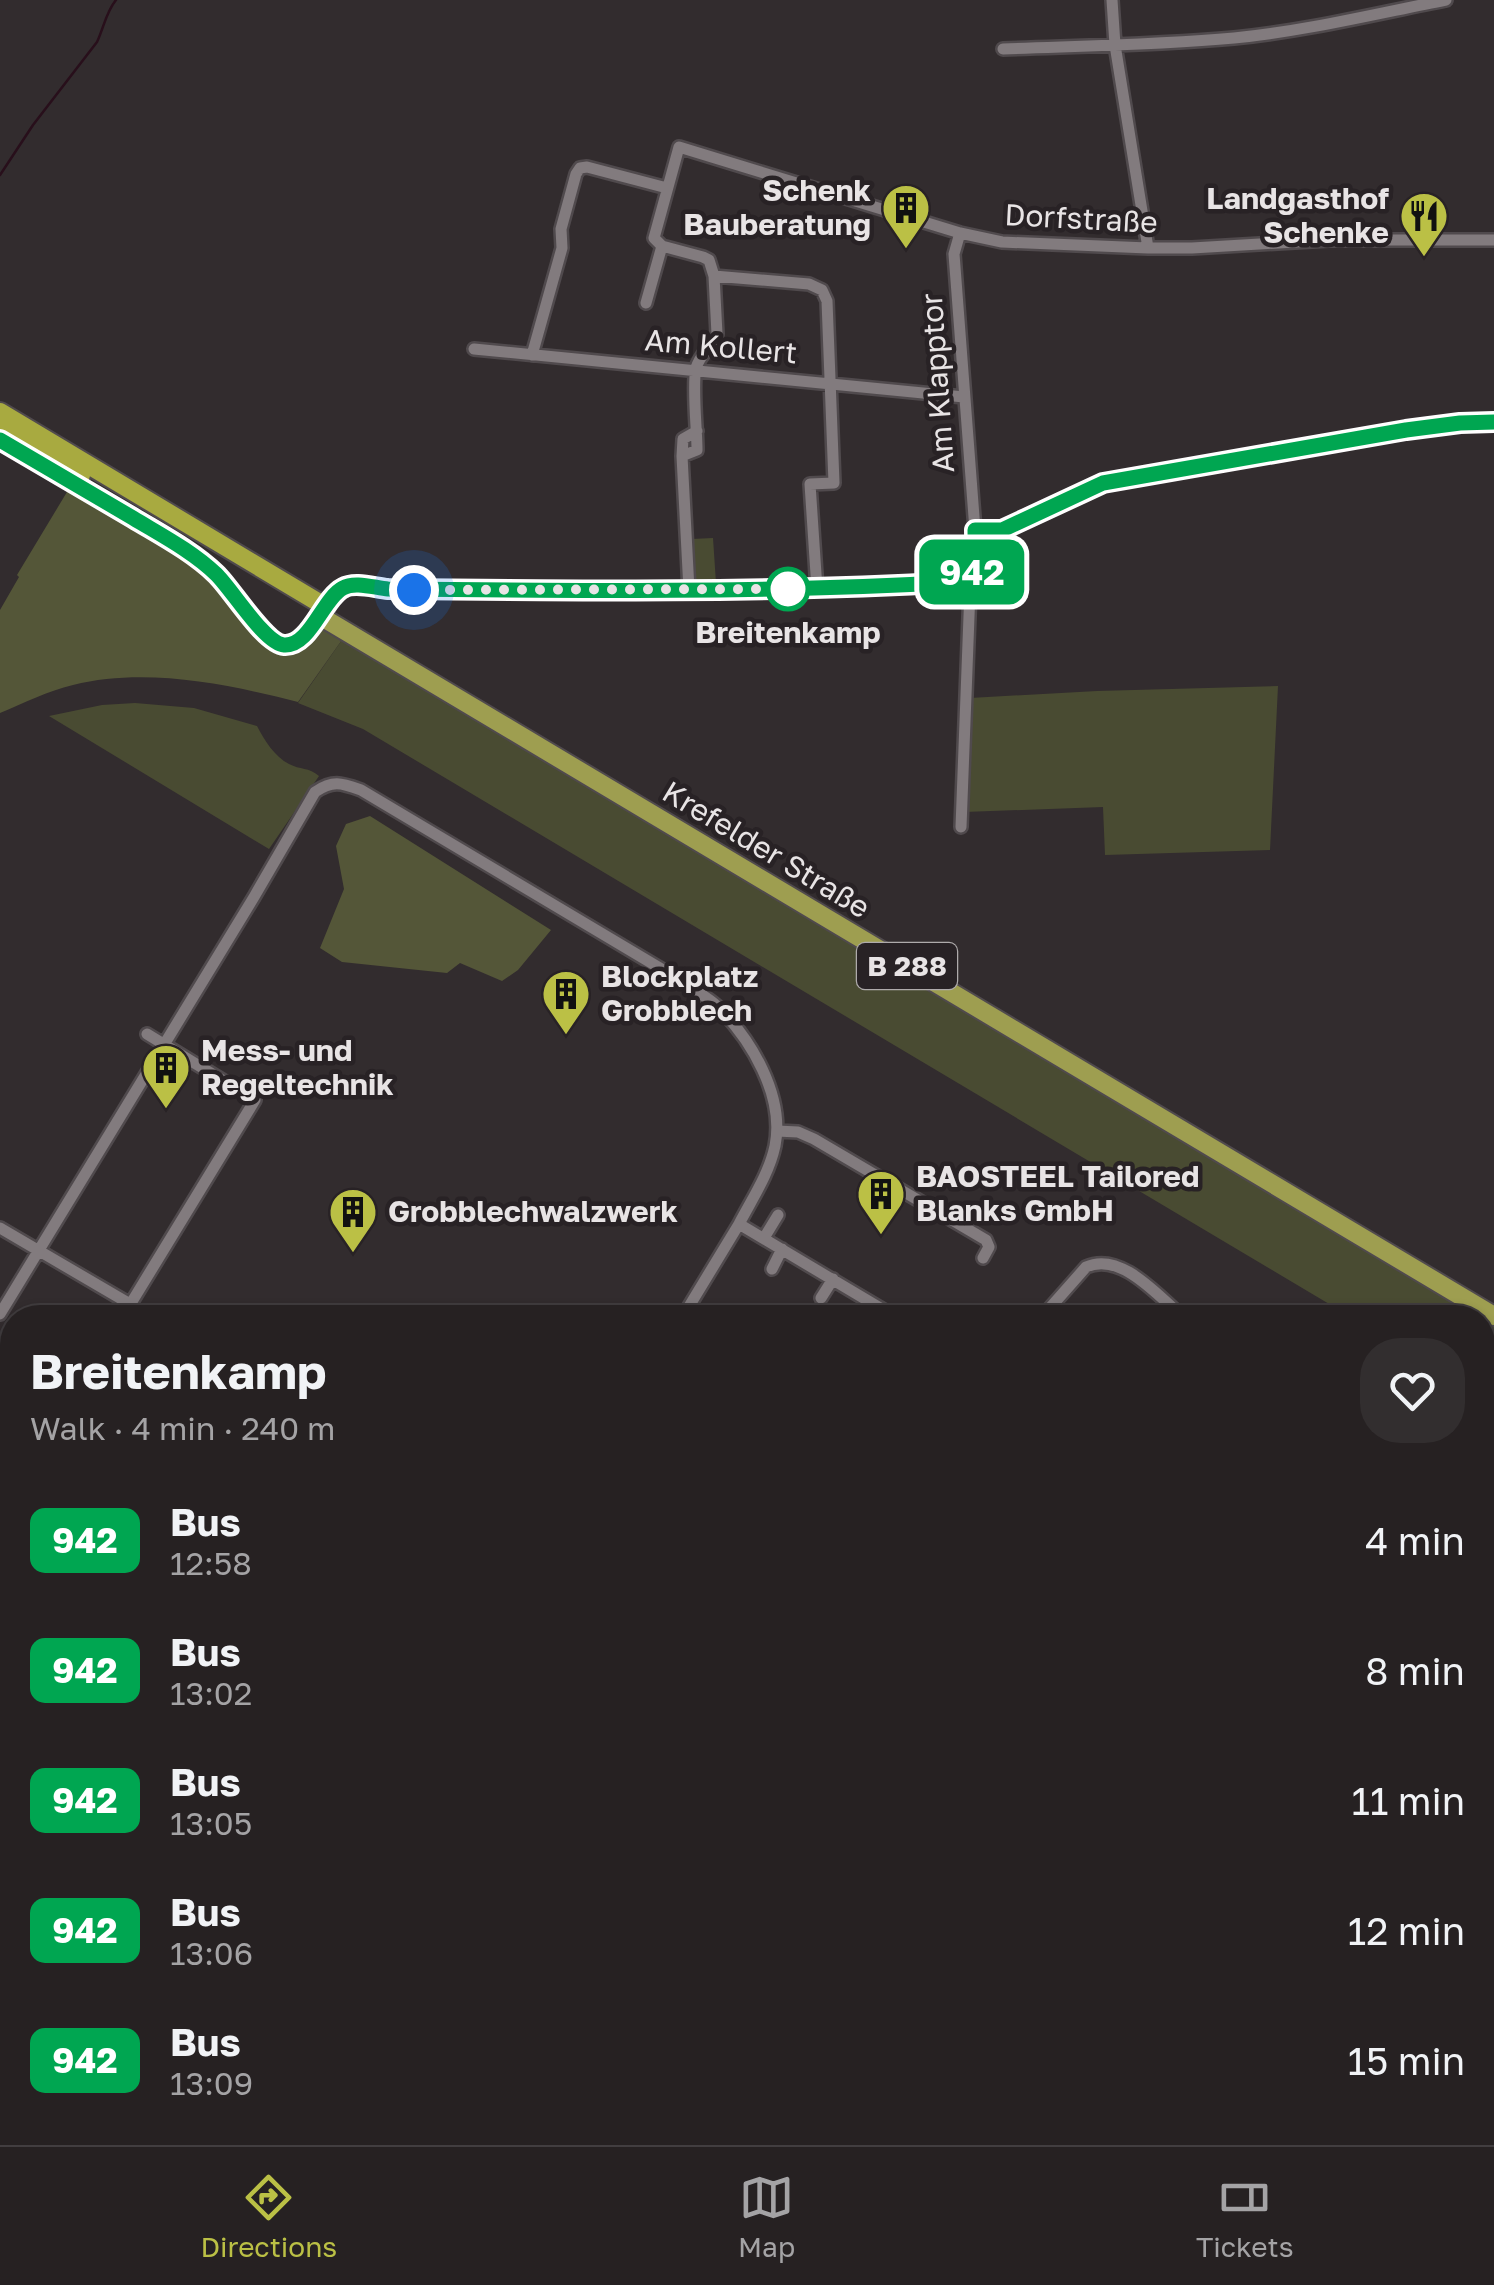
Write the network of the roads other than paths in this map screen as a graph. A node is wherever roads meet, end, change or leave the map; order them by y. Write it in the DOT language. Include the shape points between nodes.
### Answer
graph roads {
  1 [pos="1112,0"];
  2 [pos="1446,0"];
  3 [pos="1115,45"];
  4 [pos="1003,49"];
  5 [pos="667,188"];
  6 [pos="960,233"];
  7 [pos="1494,240"];
  8 [pos="662,246"];
  9 [pos="1148,248"];
  10 [pos="714,276"];
  11 [pos="646,303"];
  12 [pos="474,349"];
  13 [pos="532,354"];
  14 [pos="696,370"];
  15 [pos="830,382"];
  16 [pos="964,397"];
  17 [pos="0,412"];
  18 [pos="1494,422"];
  19 [pos="0,426"];
  20 [pos="0,440"];
  21 [pos="975,530"];
  22 [pos="966,579"];
  23 [pos="817,589"];
  24 [pos="688,590"];
  25 [pos="323,611"];
  26 [pos="961,827"];
  27 [pos="147,1034"];
  28 [pos="165,1044"];
  29 [pos="777,1131"];
  30 [pos="814,1139"];
  31 [pos="812,1156"];
  32 [pos="778,1215"];
  33 [pos="739,1224"];
  34 [pos="0,1228"];
  35 [pos="764,1238"];
  36 [pos="38,1250"];
  37 [pos="782,1250"];
  38 [pos="983,1258"];
  39 [pos="772,1268"];
  40 [pos="833,1279"];
  41 [pos="821,1298"];
  42 [pos="130,1304"];
  43 [pos="1494,1304"];
  44 [pos="5,1305"];
  45 [pos="690,1305"];
  46 [pos="867,1305"];
  47 [pos="1052,1305"];
  48 [pos="1169,1305"];
  49 [pos="1476,1305"];
  1 -- 3 [label="street"];
  2 -- 3 [label="street" via="1256,35"];
  3 -- 4 [label="street"];
  3 -- 9 [label="street"];
  5 -- 6 [label="street, Dorfstraße" via="679,147"];
  5 -- 8 [label="street" via="654,238"];
  5 -- 13 [label="street" via="580,168"];
  6 -- 9 [label="street, Dorfstraße" via="1002,242"];
  6 -- 16 [label="street, Am Klapptor" via="954,254"];
  7 -- 9 [label="street, Dorfstraße"];
  8 -- 10 [label="street" via="704,256"];
  8 -- 11 [label="street"];
  10 -- 14 [label="street" via="717,334"];
  10 -- 15 [label="street" via="822,290"];
  12 -- 13 [label="street, Am Kollert"];
  13 -- 14 [label="street, Am Kollert"];
  14 -- 15 [label="street, Am Kollert"];
  14 -- 24 [label="street" via="697,450 682,456"];
  15 -- 16 [label="street, Am Kollert"];
  15 -- 23 [label="street" via="834,483 810,484"];
  16 -- 21 [label="street, Am Klapptor"];
  17 -- 25 [label="highway, Krefelder Straße / B 288"];
  18 -- 21 [label="street" via="1406,430 1103,483 1002,530"];
  19 -- 25 [label="highway, Krefelder Straße / B 288"];
  20 -- 25 [label="street" via="181,547 214,572 272,640 294,643"];
  21 -- 22 [label="street" via="975,563"];
  22 -- 23 [label="street"];
  22 -- 26 [label="street"];
  23 -- 24 [label="street"];
  24 -- 25 [label="street" via="354,585"];
  25 -- 43 [label="main road, Krefelder Straße / B 288"];
  25 -- 49 [label="main road, Krefelder Straße / B 288"];
  27 -- 28 [label="street"];
  28 -- 29 [label="street" via="315,792 343,784 715,1005 762,1070"];
  28 -- 36 [label="street"];
  28 -- 42 [label="street" via="255,1100"];
  29 -- 30 [label="street"];
  29 -- 33 [label="street" via="768,1170"];
  30 -- 31 [label="street"];
  30 -- 38 [label="street" via="986,1240"];
  32 -- 35 [label="street"];
  33 -- 35 [label="street"];
  33 -- 45 [label="street"];
  34 -- 36 [label="street"];
  35 -- 37 [label="street"];
  36 -- 42 [label="street"];
  36 -- 44 [label="street"];
  37 -- 39 [label="street"];
  37 -- 40 [label="street"];
  40 -- 41 [label="street"];
  40 -- 46 [label="street"];
  47 -- 48 [label="street" via="1086,1267 1106,1262 1118,1264"];
}
